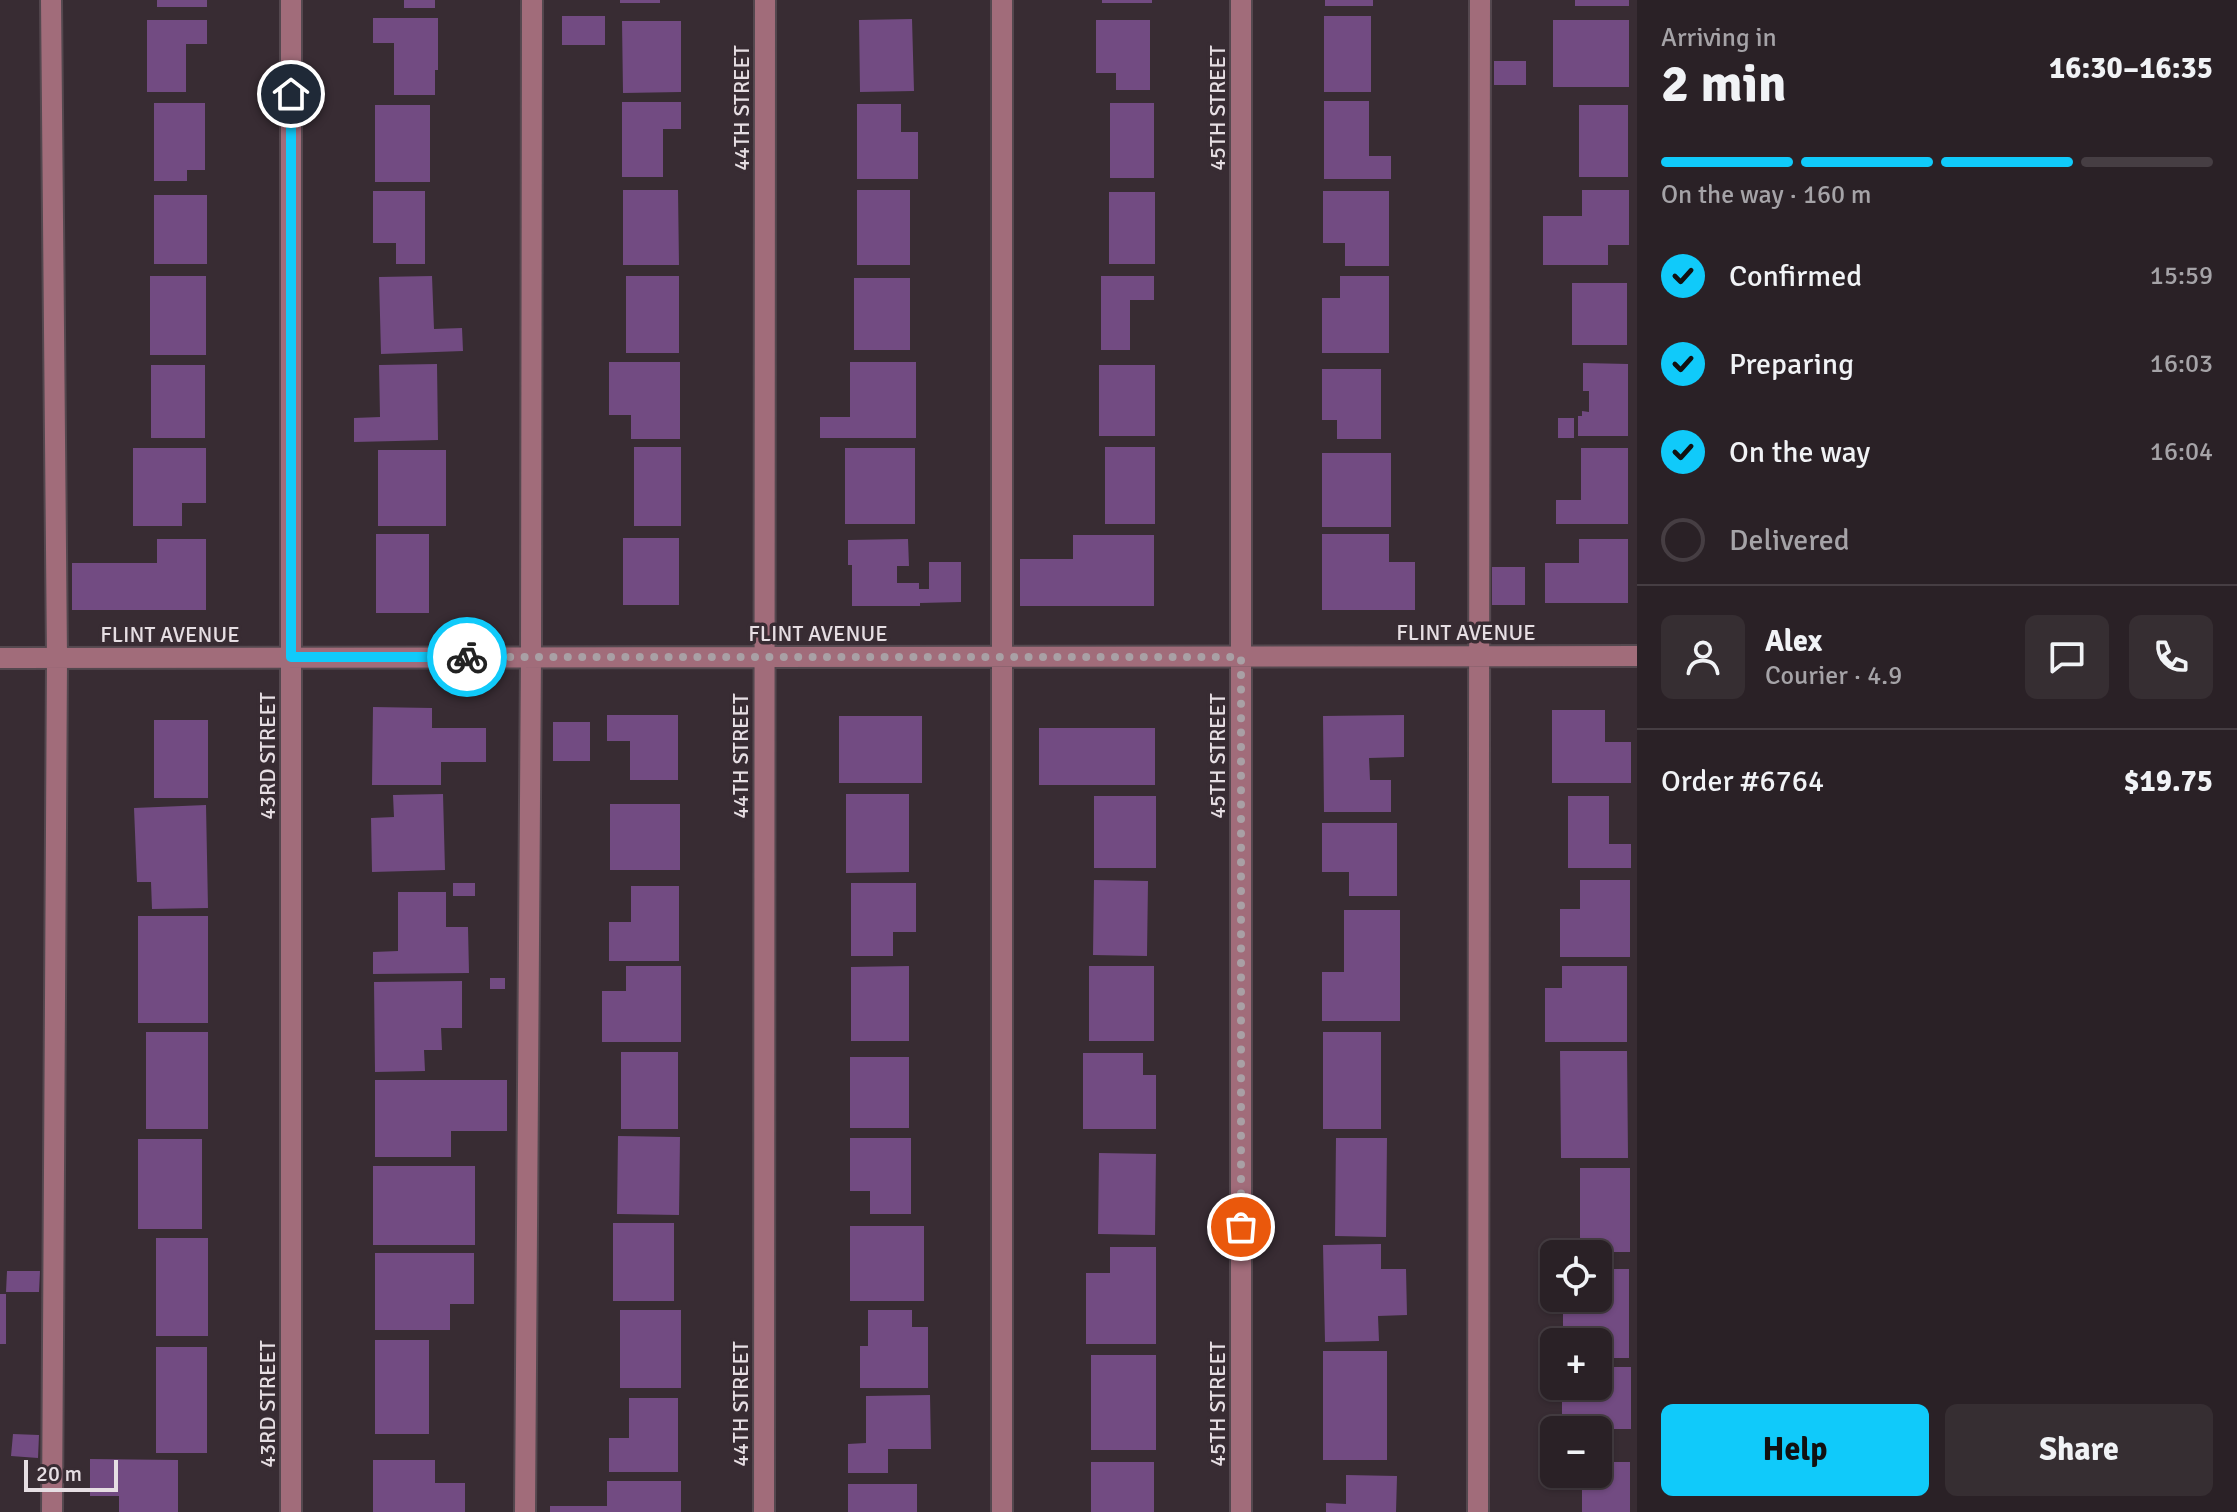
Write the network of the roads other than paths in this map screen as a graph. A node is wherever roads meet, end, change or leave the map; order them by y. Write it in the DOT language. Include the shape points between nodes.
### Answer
graph roads {
  1 [pos="51,0"];
  2 [pos="291,0"];
  3 [pos="532,0"];
  4 [pos="765,0"];
  5 [pos="1002,0"];
  6 [pos="1241,0"];
  7 [pos="1480,0"];
  8 [pos="1481,656"];
  9 [pos="1637,656"];
  10 [pos="291,657"];
  11 [pos="531,657"];
  12 [pos="764,657"];
  13 [pos="1001,657"];
  14 [pos="1241,657"];
  15 [pos="0,658"];
  16 [pos="57,658"];
  17 [pos="52,1512"];
  18 [pos="291,1512"];
  19 [pos="525,1512"];
  20 [pos="764,1512"];
  21 [pos="1002,1512"];
  22 [pos="1241,1512"];
  23 [pos="1478,1512"];
  1 -- 16 [label="street"];
  2 -- 10 [label="street, 43RD STREET"];
  3 -- 11 [label="street"];
  4 -- 12 [label="street, 44TH STREET"];
  5 -- 13 [label="street"];
  6 -- 14 [label="street, 45TH STREET"];
  7 -- 8 [label="street"];
  8 -- 9 [label="street, FLINT AVENUE"];
  8 -- 14 [label="street, FLINT AVENUE"];
  8 -- 23 [label="street"];
  10 -- 11 [label="street, FLINT AVENUE"];
  10 -- 16 [label="street, FLINT AVENUE"];
  10 -- 18 [label="street, 43RD STREET"];
  11 -- 12 [label="street, FLINT AVENUE"];
  11 -- 19 [label="street"];
  12 -- 13 [label="street, FLINT AVENUE"];
  12 -- 20 [label="street, 44TH STREET"];
  13 -- 14 [label="street, FLINT AVENUE"];
  13 -- 21 [label="street"];
  14 -- 22 [label="street, 45TH STREET"];
  15 -- 16 [label="street, FLINT AVENUE"];
  16 -- 17 [label="street"];
}
